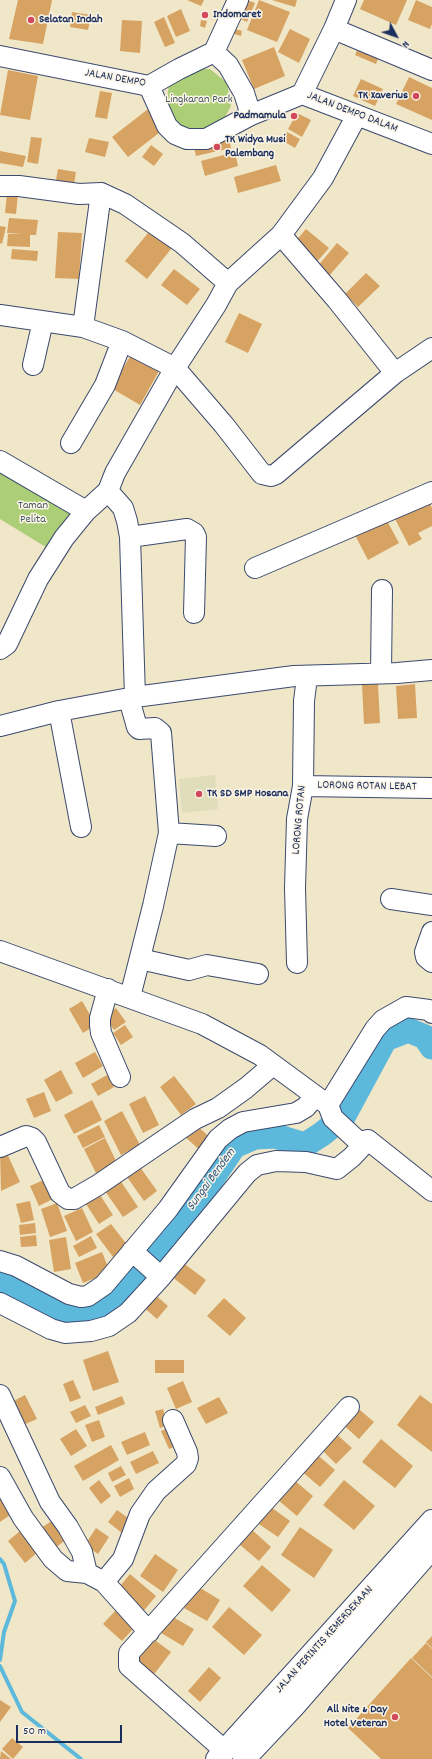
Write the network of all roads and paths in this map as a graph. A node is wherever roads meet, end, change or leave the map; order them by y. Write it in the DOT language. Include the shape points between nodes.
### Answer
graph roads {
  1 [pos="238,0"];
  2 [pos="346,0"];
  3 [pos="334,29"];
  4 [pos="214,52"];
  5 [pos="0,56"];
  6 [pos="432,70"];
  7 [pos="149,86"];
  8 [pos="302,94"];
  9 [pos="251,115"];
  10 [pos="357,115"];
  11 [pos="432,144"];
  12 [pos="0,186"];
  13 [pos="101,193"];
  14 [pos="281,235"];
  15 [pos="228,284"];
  16 [pos="0,315"];
  17 [pos="43,321"];
  18 [pos="83,327"];
  19 [pos="122,341"];
  20 [pos="432,348"];
  21 [pos="33,365"];
  22 [pos="175,368"];
  23 [pos="394,373"];
  24 [pos="71,443"];
  25 [pos="0,461"];
  26 [pos="108,491"];
  27 [pos="432,492"];
  28 [pos="86,511"];
  29 [pos="130,537"];
  30 [pos="255,568"];
  31 [pos="382,590"];
  32 [pos="194,613"];
  33 [pos="0,649"];
  34 [pos="432,670"];
  35 [pos="381,673"];
  36 [pos="307,677"];
  37 [pos="132,698"];
  38 [pos="60,711"];
  39 [pos="0,726"];
  40 [pos="303,786"];
  41 [pos="432,788"];
  42 [pos="81,827"];
  43 [pos="169,833"];
  44 [pos="216,836"];
  45 [pos="392,899"];
  46 [pos="432,905"];
  47 [pos="432,932"];
  48 [pos="0,951"];
  49 [pos="140,959"];
  50 [pos="432,962"];
  51 [pos="297,963"];
  52 [pos="258,974"];
  53 [pos="108,989"];
  54 [pos="130,997"];
  55 [pos="432,1013"];
  56 [pos="273,1065"];
  57 [pos="120,1077"];
  58 [pos="325,1106"];
  59 [pos="364,1141"];
  60 [pos="0,1148"];
  61 [pos="432,1191"];
  62 [pos="134,1254"];
  63 [pos="0,1261"];
  64 [pos="158,1275"];
  65 [pos="0,1304"];
  66 [pos="0,1395"];
  67 [pos="349,1407"];
  68 [pos="173,1420"];
  69 [pos="0,1477"];
  70 [pos="432,1521"];
  71 [pos="432,1548"];
  72 [pos="87,1573"];
  73 [pos="104,1582"];
  74 [pos="149,1632"];
  75 [pos="230,1757"];
  1 -- 4 [label="street"];
  2 -- 3 [label="street, JALAN DEMPO DALAM"];
  3 -- 6 [label="street"];
  3 -- 8 [label="street, JALAN DEMPO DALAM"];
  4 -- 7 [label="street, JALAN DEMPO"];
  4 -- 9 [label="street" via="228,65 244,93"];
  5 -- 7 [label="street, JALAN DEMPO"];
  7 -- 9 [label="street" via="167,126 175,134 187,139 206,139"];
  8 -- 9 [label="street"];
  8 -- 10 [label="street, JALAN DEMPO DALAM"];
  10 -- 11 [label="street, JALAN DEMPO DALAM"];
  10 -- 14 [label="street" via="323,178"];
  12 -- 13 [label="street" via="79,194"];
  13 -- 15 [label="street" via="125,204 182,243"];
  13 -- 18 [label="street"];
  14 -- 15 [label="street"];
  14 -- 23 [label="street" via="337,300"];
  15 -- 22 [label="street"];
  16 -- 17 [label="street"];
  17 -- 18 [label="street"];
  17 -- 21 [label="street"];
  18 -- 19 [label="street"];
  19 -- 22 [label="street"];
  19 -- 24 [label="street" via="105,386"];
  20 -- 23 [label="street"];
  22 -- 23 [label="street" via="262,474 270,476 276,474"];
  22 -- 26 [label="street" via="115,473"];
  25 -- 28 [label="street"];
  26 -- 28 [label="street"];
  26 -- 29 [label="street" via="123,508"];
  27 -- 30 [label="street"];
  28 -- 33 [label="street" via="64,538 38,579 7,644"];
  29 -- 32 [label="street" via="187,529 194,534"];
  29 -- 37 [label="street"];
  31 -- 35 [label="street"];
  34 -- 35 [label="street"];
  35 -- 36 [label="street"];
  36 -- 37 [label="street" via="294,676"];
  36 -- 40 [label="street, LORONG ROTAN" via="304,701"];
  37 -- 38 [label="street"];
  37 -- 43 [label="street" via="137,727 155,728 161,733"];
  38 -- 39 [label="street"];
  38 -- 42 [label="street"];
  40 -- 41 [label="street, LORONG ROTAN LEBAT"];
  40 -- 51 [label="street, LORONG ROTAN" via="297,819"];
  43 -- 44 [label="street"];
  43 -- 49 [label="street"];
  45 -- 46 [label="street"];
  47 -- 50 [label="street" via="425,952 426,957"];
  48 -- 53 [label="street"];
  49 -- 52 [label="street" via="189,970 207,965"];
  49 -- 54 [label="street"];
  53 -- 54 [label="street"];
  53 -- 57 [label="street" via="100,1018 101,1033"];
  54 -- 56 [label="street" via="202,1024 260,1055"];
  55 -- 58 [label="street" via="429,1010 406,1007 383,1020"];
  56 -- 58 [label="street"];
  56 -- 60 [label="street" via="218,1108 195,1119 105,1181 74,1199 68,1199 60,1193 32,1138 26,1136"];
  58 -- 59 [label="street"];
  58 -- 62 [label="street" via="306,1107 296,1113 243,1122 230,1129 218,1139"];
  59 -- 61 [label="street"];
  59 -- 64 [label="street" via="352,1157 337,1170 306,1162 276,1161 257,1165 247,1173"];
  62 -- 63 [label="street" via="104,1285 82,1297 69,1294 16,1266"];
  62 -- 64 [label="street"];
  64 -- 65 [label="street" via="117,1322 91,1332 65,1333 51,1329"];
  66 -- 72 [label="street" via="50,1502 82,1552"];
  67 -- 74 [label="street"];
  68 -- 73 [label="street" via="187,1452 186,1464 156,1491 140,1514 123,1559"];
  69 -- 72 [label="street" via="23,1518 53,1559 71,1573"];
  70 -- 75 [label="highway, JALAN PERINTIS KEMERDEKAAN"];
  71 -- 75 [label="highway" via="293,1707"];
  72 -- 73 [label="street"];
  73 -- 74 [label="street"];
  74 -- 75 [label="street" via="129,1653 129,1666"];
}
